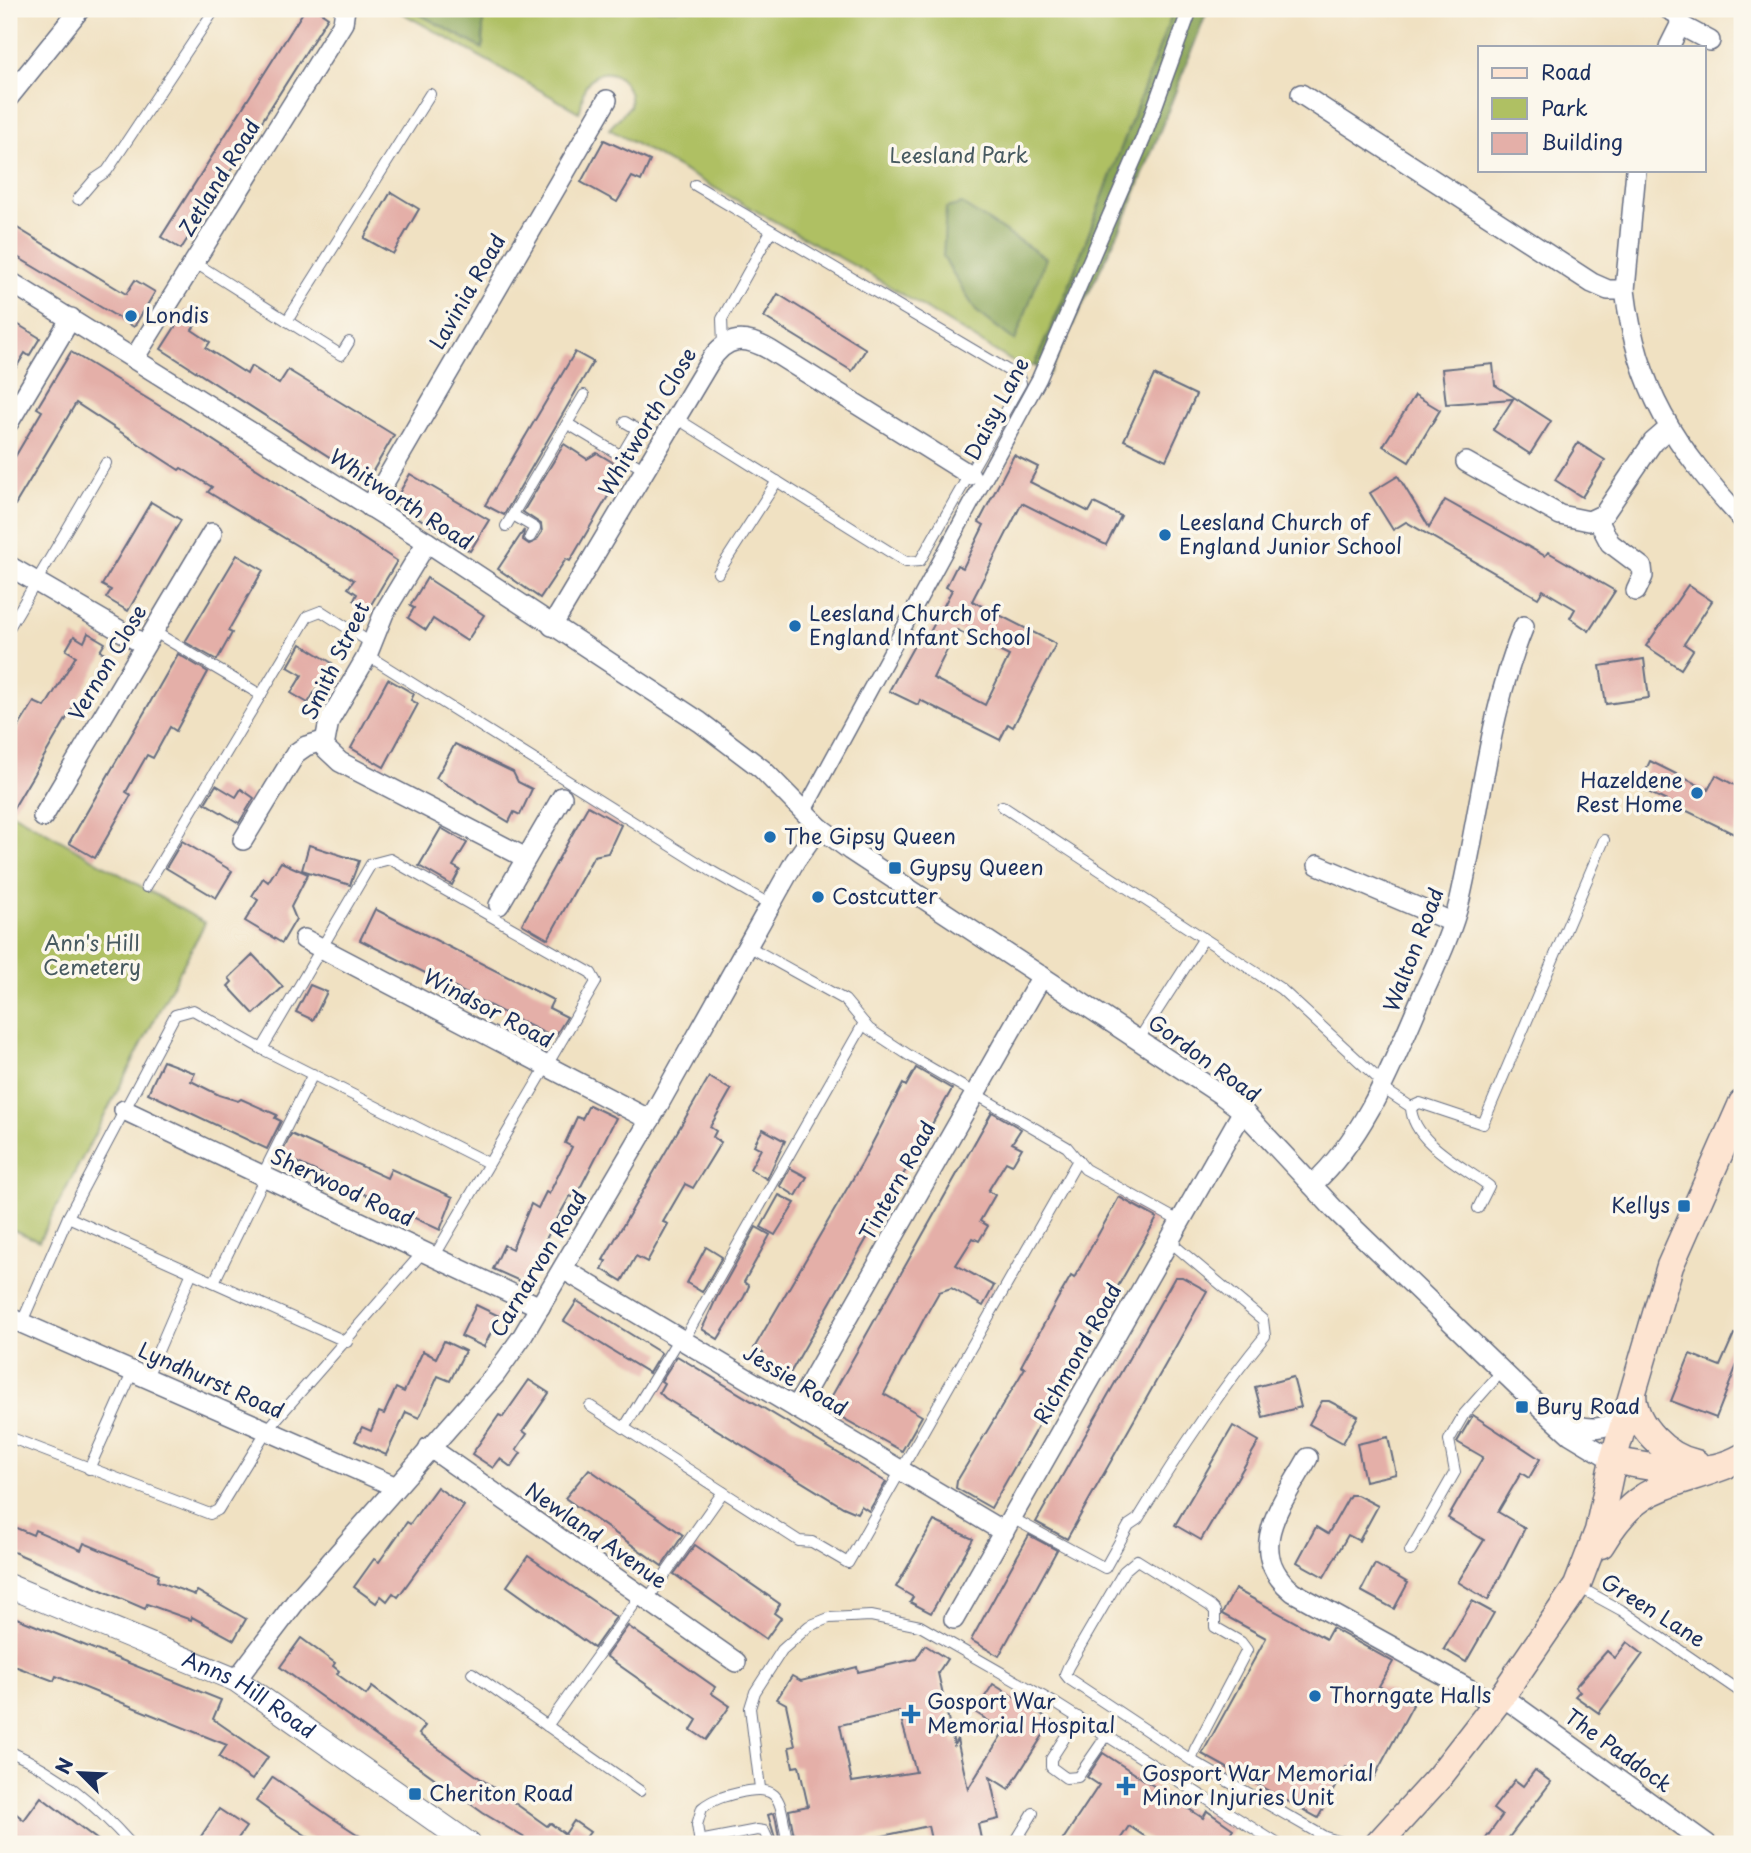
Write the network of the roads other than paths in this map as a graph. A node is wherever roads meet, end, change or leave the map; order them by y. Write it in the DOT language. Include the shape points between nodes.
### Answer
graph roads {
  1 [pos="80,9"];
  2 [pos="215,9"];
  3 [pos="1191,9"];
  4 [pos="1668,9"];
  5 [pos="344,16"];
  6 [pos="1680,25"];
  7 [pos="1710,41"];
  8 [pos="1670,46"];
  9 [pos="430,94"];
  10 [pos="1301,94"];
  11 [pos="9,97"];
  12 [pos="607,100"];
  13 [pos="1636,172"];
  14 [pos="695,185"];
  15 [pos="78,200"];
  16 [pos="771,231"];
  17 [pos="194,262"];
  18 [pos="9,281"];
  19 [pos="1625,290"];
  20 [pos="71,318"];
  21 [pos="287,321"];
  22 [pos="349,342"];
  23 [pos="723,344"];
  24 [pos="135,357"];
  25 [pos="584,395"];
  26 [pos="676,418"];
  27 [pos="9,422"];
  28 [pos="625,422"];
  29 [pos="568,424"];
  30 [pos="1668,429"];
  31 [pos="621,456"];
  32 [pos="1466,462"];
  33 [pos="106,463"];
  34 [pos="645,470"];
  35 [pos="970,475"];
  36 [pos="777,481"];
  37 [pos="370,507"];
  38 [pos="513,515"];
  39 [pos="1597,518"];
  40 [pos="1742,519"];
  41 [pos="506,526"];
  42 [pos="212,533"];
  43 [pos="530,537"];
  44 [pos="427,542"];
  45 [pos="9,566"];
  46 [pos="718,573"];
  47 [pos="35,581"];
  48 [pos="1636,591"];
  49 [pos="552,626"];
  50 [pos="1524,626"];
  51 [pos="9,628"];
  52 [pos="149,638"];
  53 [pos="369,649"];
  54 [pos="261,695"];
  55 [pos="323,741"];
  56 [pos="762,769"];
  57 [pos="562,797"];
  58 [pos="1002,806"];
  59 [pos="803,813"];
  60 [pos="43,817"];
  61 [pos="819,827"];
  62 [pos="243,840"];
  63 [pos="1604,840"];
  64 [pos="526,858"];
  65 [pos="1318,865"];
  66 [pos="146,887"];
  67 [pos="499,905"];
  68 [pos="771,905"];
  69 [pos="1452,922"];
  70 [pos="304,939"];
  71 [pos="1204,939"];
  72 [pos="748,946"];
  73 [pos="324,949"];
  74 [pos="1042,976"];
  75 [pos="864,1023"];
  76 [pos="1139,1039"];
  77 [pos="262,1049"];
  78 [pos="547,1066"];
  79 [pos="313,1074"];
  80 [pos="1383,1086"];
  81 [pos="974,1093"];
  82 [pos="1742,1103"];
  83 [pos="1411,1107"];
  84 [pos="124,1110"];
  85 [pos="1243,1111"];
  86 [pos="650,1120"];
  87 [pos="1078,1160"];
  88 [pos="488,1163"];
  89 [pos="264,1176"];
  90 [pos="1312,1185"];
  91 [pos="1478,1208"];
  92 [pos="68,1216"];
  93 [pos="1179,1222"];
  94 [pos="1168,1240"];
  95 [pos="428,1254"];
  96 [pos="563,1269"];
  97 [pos="192,1272"];
  98 [pos="214,1282"];
  99 [pos="540,1307"];
  100 [pos="14,1320"];
  101 [pos="681,1340"];
  102 [pos="347,1342"];
  103 [pos="1502,1371"];
  104 [pos="140,1374"];
  105 [pos="1633,1394"];
  106 [pos="1527,1395"];
  107 [pos="590,1406"];
  108 [pos="796,1408"];
  109 [pos="624,1428"];
  110 [pos="267,1430"];
  111 [pos="1570,1434"];
  112 [pos="9,1437"];
  113 [pos="429,1447"];
  114 [pos="1308,1458"];
  115 [pos="1613,1460"];
  116 [pos="1733,1461"];
  117 [pos="89,1469"];
  118 [pos="902,1472"];
  119 [pos="394,1486"];
  120 [pos="723,1492"];
  121 [pos="1605,1500"];
  122 [pos="1008,1525"];
  123 [pos="1410,1551"];
  124 [pos="9,1586"];
  125 [pos="1577,1586"];
  126 [pos="644,1598"];
  127 [pos="954,1619"];
  128 [pos="736,1662"];
  129 [pos="472,1673"];
  130 [pos="236,1680"];
  131 [pos="1742,1693"];
  132 [pos="1499,1700"];
  133 [pos="1078,1717"];
  134 [pos="547,1726"];
  135 [pos="1107,1735"];
  136 [pos="9,1751"];
  137 [pos="1194,1762"];
  138 [pos="760,1788"];
  139 [pos="640,1791"];
  140 [pos="1033,1813"];
  141 [pos="699,1843"];
  142 [pos="131,1844"];
  143 [pos="469,1844"];
  144 [pos="770,1844"];
  145 [pos="788,1844"];
  146 [pos="1014,1844"];
  147 [pos="1278,1844"];
  148 [pos="1348,1844"];
  149 [pos="1378,1844"];
  150 [pos="1707,1844"];
  1 -- 11 [label="street"];
  2 -- 15 [label="lane" via="107,171"];
  3 -- 59 [label="street, Daisy Lane" via="1143,139 1039,379"];
  4 -- 6 [label="street" via="1679,15"];
  5 -- 17 [label="street, Zetland Road"];
  6 -- 7 [label="street"];
  6 -- 8 [label="street"];
  9 -- 21 [label="lane"];
  10 -- 19 [label="street" via="1592,283 1608,290"];
  12 -- 37 [label="street, Lavinia Road"];
  13 -- 19 [label="street"];
  14 -- 16 [label="lane"];
  16 -- 23 [label="lane" via="722,319"];
  16 -- 35 [label="lane" via="1020,377 1021,383"];
  17 -- 21 [label="lane"];
  17 -- 24 [label="street, Zetland Road"];
  18 -- 20 [label="street, Whitworth Road"];
  19 -- 30 [label="street" via="1637,358"];
  20 -- 24 [label="street, Whitworth Road"];
  20 -- 27 [label="street"];
  21 -- 22 [label="lane" via="341,355"];
  23 -- 26 [label="street, Whitworth Close"];
  23 -- 35 [label="street, Whitworth Close" via="741,339 759,344"];
  24 -- 37 [label="street, Whitworth Road"];
  25 -- 29 [label="lane"];
  26 -- 34 [label="street, Whitworth Close"];
  26 -- 36 [label="lane"];
  28 -- 31 [label="lane" via="637,429"];
  29 -- 31 [label="lane"];
  29 -- 38 [label="lane"];
  30 -- 39 [label="street" via="1653,442 1612,505"];
  30 -- 40 [label="street"];
  31 -- 34 [label="lane"];
  32 -- 39 [label="street" via="1560,515 1579,521"];
  33 -- 47 [label="lane"];
  34 -- 49 [label="street, Whitworth Close"];
  35 -- 36 [label="lane" via="920,561 906,562"];
  36 -- 46 [label="lane"];
  37 -- 44 [label="street, Whitworth Road"];
  38 -- 41 [label="lane"];
  38 -- 43 [label="lane" via="535,528"];
  39 -- 48 [label="street" via="1610,542 1643,567"];
  42 -- 52 [label="street, Vernon Close"];
  44 -- 49 [label="street, Whitworth Road"];
  44 -- 53 [label="street, Smith Street" via="384,612"];
  45 -- 47 [label="street"];
  47 -- 51 [label="lane"];
  47 -- 52 [label="street"];
  49 -- 56 [label="street, Whitworth Road" via="700,722"];
  50 -- 69 [label="street, Walton Road" via="1505,675"];
  52 -- 54 [label="lane"];
  52 -- 60 [label="street, Vernon Close"];
  53 -- 54 [label="lane" via="321,611 309,616"];
  53 -- 55 [label="street, Smith Street" via="329,721"];
  53 -- 68 [label="lane" via="663,841"];
  54 -- 66 [label="lane"];
  55 -- 62 [label="street" via="296,753"];
  55 -- 64 [label="street, Smith Street" via="340,762"];
  56 -- 59 [label="street, Gordon Road"];
  57 -- 64 [label="street"];
  58 -- 71 [label="lane"];
  59 -- 61 [label="street, Gordon Road"];
  61 -- 68 [label="street, Carnarvon Road"];
  61 -- 74 [label="street, Gordon Road"];
  63 -- 83 [label="lane" via="1483,1124 1420,1102"];
  64 -- 67 [label="street"];
  65 -- 69 [label="street"];
  68 -- 72 [label="street, Carnarvon Road"];
  69 -- 80 [label="street, Walton Road"];
  70 -- 73 [label="street, Windsor Road"];
  71 -- 76 [label="lane"];
  71 -- 80 [label="lane" via="1298,1001"];
  72 -- 75 [label="lane" via="845,1000"];
  72 -- 86 [label="street, Carnarvon Road"];
  73 -- 77 [label="lane"];
  73 -- 78 [label="street, Windsor Road"];
  73 -- 78 [label="lane" via="371,864 390,859 591,973 596,982"];
  74 -- 76 [label="street, Gordon Road"];
  74 -- 81 [label="street, Tintern Road"];
  75 -- 81 [label="lane" via="909,1056"];
  75 -- 101 [label="lane"];
  76 -- 85 [label="street, Gordon Road"];
  77 -- 79 [label="lane"];
  77 -- 84 [label="lane" via="193,1010 175,1015"];
  78 -- 86 [label="street, Windsor Road"];
  78 -- 88 [label="lane"];
  79 -- 88 [label="lane"];
  79 -- 89 [label="lane"];
  80 -- 83 [label="lane"];
  80 -- 90 [label="street, Walton Road" via="1338,1157"];
  81 -- 87 [label="lane" via="1068,1147"];
  81 -- 108 [label="street, Tintern Road"];
  82 -- 105 [label="main road" via="1677,1245"];
  83 -- 91 [label="lane" via="1411,1118 1434,1145 1489,1186"];
  84 -- 89 [label="street, Sherwood Road"];
  84 -- 92 [label="lane"];
  85 -- 90 [label="street, Gordon Road"];
  85 -- 93 [label="street, Richmond Road"];
  86 -- 96 [label="street, Carnarvon Road"];
  87 -- 93 [label="lane" via="1085,1169"];
  87 -- 118 [label="lane"];
  88 -- 95 [label="lane"];
  89 -- 95 [label="street, Sherwood Road"];
  89 -- 98 [label="lane"];
  90 -- 103 [label="street, Gordon Road"];
  92 -- 97 [label="lane"];
  92 -- 100 [label="lane"];
  93 -- 94 [label="street, Richmond Road"];
  94 -- 122 [label="street, Richmond Road"];
  94 -- 122 [label="lane" via="1264,1320 1265,1336 1184,1444 1105,1568"];
  95 -- 99 [label="street, Sherwood Road"];
  95 -- 102 [label="lane"];
  96 -- 99 [label="street, Carnarvon Road"];
  96 -- 101 [label="street, Jessie Road"];
  97 -- 98 [label="lane"];
  97 -- 104 [label="lane"];
  98 -- 102 [label="lane"];
  99 -- 113 [label="street, Carnarvon Road" via="495,1375"];
  100 -- 104 [label="street, Lyndhurst Road"];
  101 -- 108 [label="street, Jessie Road"];
  101 -- 109 [label="lane"];
  102 -- 110 [label="lane"];
  103 -- 106 [label="street, Gordon Road"];
  103 -- 123 [label="lane" via="1464,1414 1449,1440 1455,1472"];
  104 -- 110 [label="street, Lyndhurst Road"];
  104 -- 117 [label="lane"];
  105 -- 106 [label="street" via="1619,1419 1596,1429 1572,1424"];
  105 -- 115 [label="main road"];
  105 -- 116 [label="main road" via="1642,1422 1671,1453 1694,1463"];
  106 -- 111 [label="street, Gordon Road"];
  107 -- 109 [label="lane"];
  108 -- 118 [label="street, Jessie Road"];
  109 -- 120 [label="lane"];
  110 -- 117 [label="lane" via="218,1510 210,1514"];
  110 -- 119 [label="street, Lyndhurst Road"];
  111 -- 115 [label="street, Gordon Road"];
  111 -- 121 [label="street" via="1604,1471"];
  112 -- 117 [label="lane"];
  113 -- 119 [label="street, Carnarvon Road"];
  113 -- 126 [label="street, Newland Avenue"];
  114 -- 132 [label="street, The Paddock" via="1267,1541 1268,1562 1278,1579 1293,1592"];
  115 -- 116 [label="main road" via="1703,1470"];
  115 -- 121 [label="main road"];
  116 -- 125 [label="main road" via="1659,1487 1631,1503"];
  118 -- 120 [label="lane" via="848,1563 812,1542 799,1541"];
  118 -- 122 [label="street, Jessie Road"];
  119 -- 130 [label="street, Carnarvon Road" via="296,1600"];
  120 -- 126 [label="lane"];
  121 -- 125 [label="main road"];
  122 -- 127 [label="street, Richmond Road"];
  124 -- 130 [label="street, Anns Hill Road"];
  125 -- 131 [label="lane, Green Lane" via="1621,1610"];
  125 -- 132 [label="main road"];
  126 -- 128 [label="street, Newland Avenue"];
  126 -- 134 [label="lane"];
  129 -- 134 [label="lane"];
  130 -- 143 [label="street, Anns Hill Road"];
  132 -- 149 [label="main road" via="1440,1776"];
  132 -- 150 [label="street, The Paddock"];
  133 -- 135 [label="lane"];
  133 -- 135 [label="lane" via="1051,1759 1051,1767 1066,1778 1078,1777"];
  133 -- 138 [label="lane" via="920,1626 871,1616 829,1618 793,1637 752,1699 750,1717"];
  134 -- 139 [label="lane"];
  135 -- 147 [label="lane"];
  136 -- 142 [label="lane" via="46,1768 98,1808"];
  137 -- 137 [label="lane" via="1195,1749 1247,1650 1215,1626 1215,1611 1210,1606 1136,1560 1124,1571 1066,1674 1077,1687"];
  137 -- 148 [label="lane" via="1325,1837"];
  138 -- 141 [label="lane" via="719,1798 702,1808 697,1818"];
  138 -- 145 [label="lane" via="776,1797"];
  140 -- 146 [label="lane"];
  141 -- 144 [label="lane" via="757,1829 764,1831"];
}
